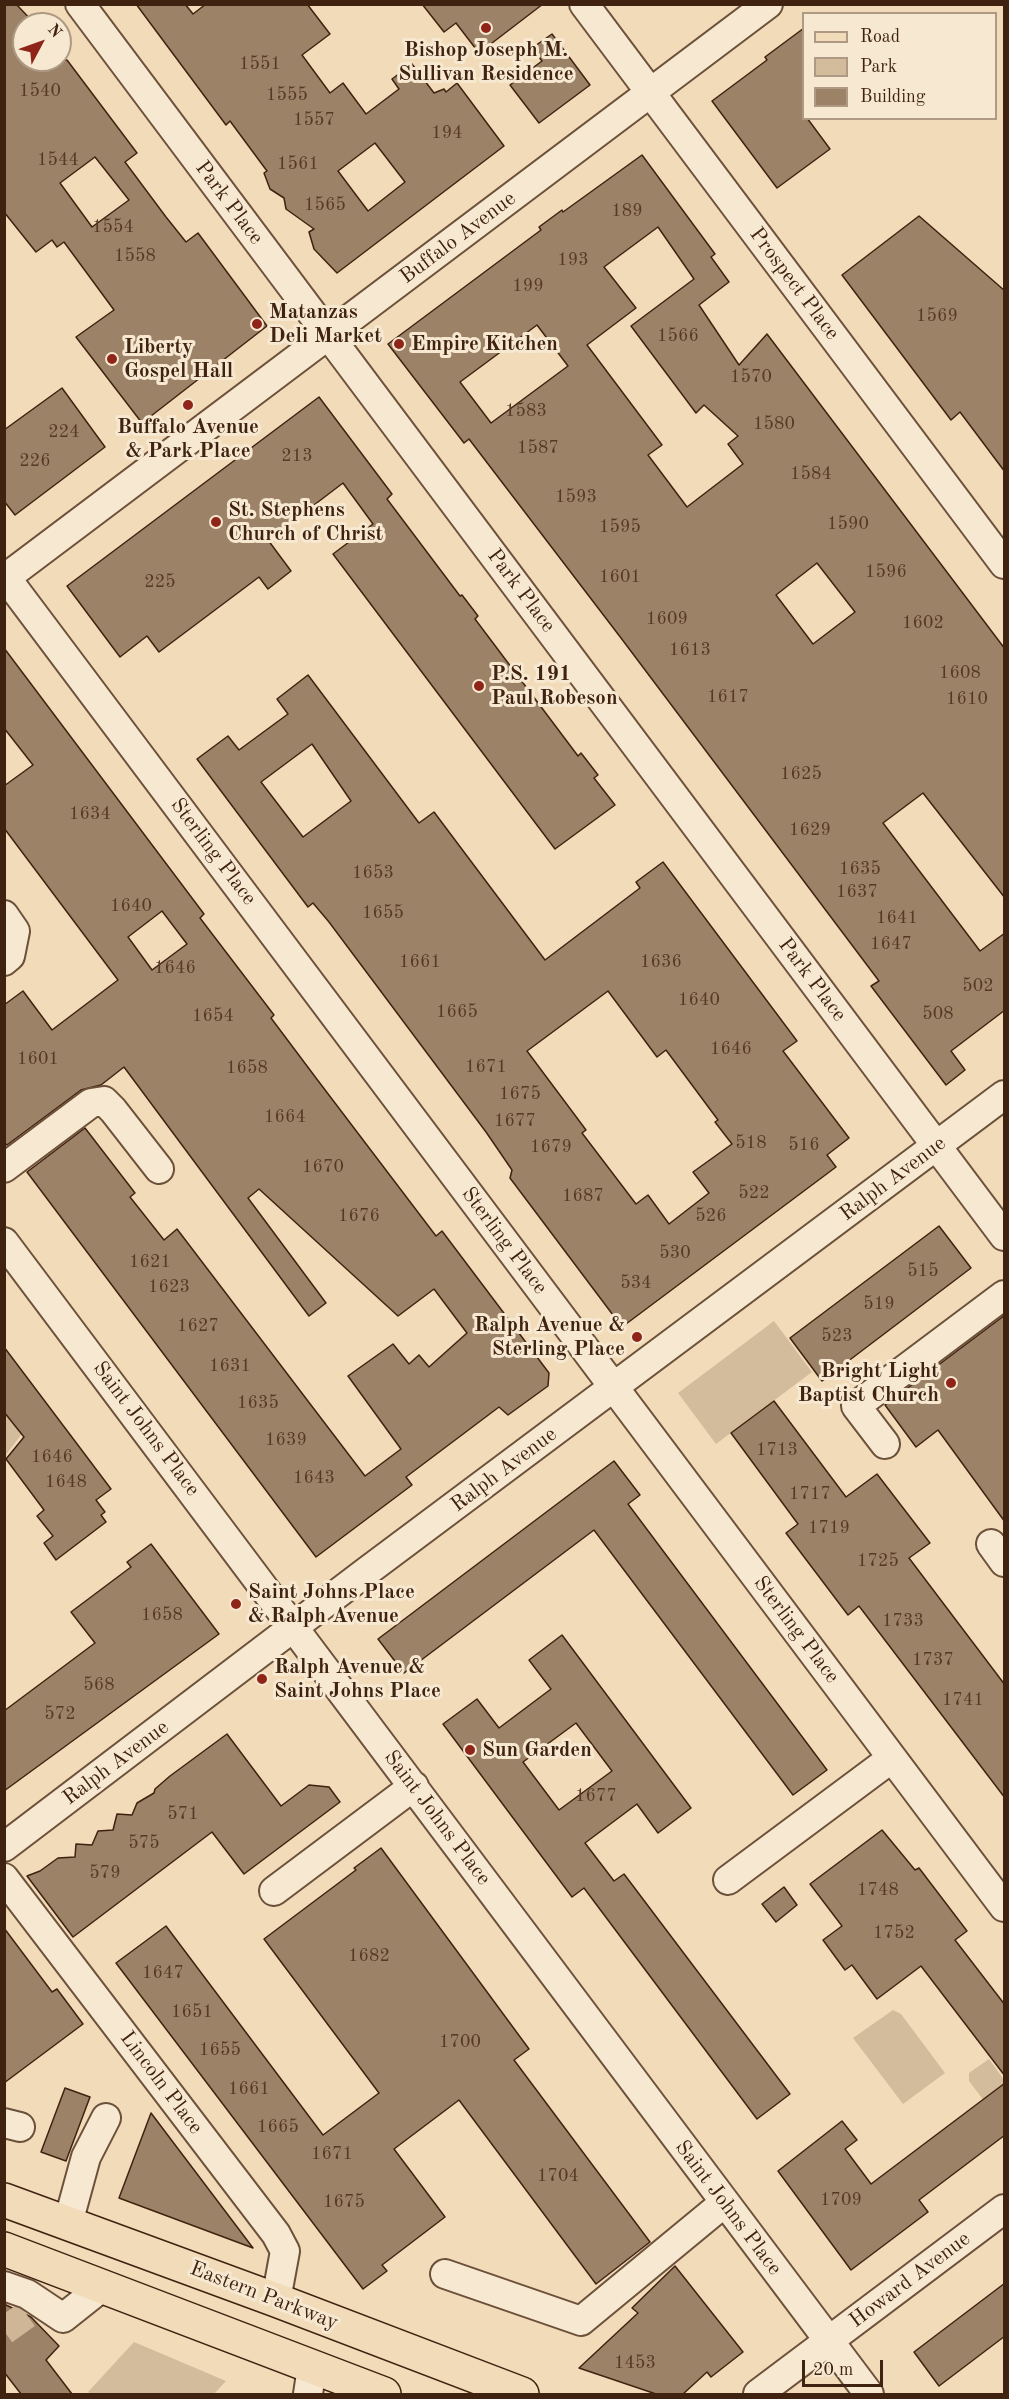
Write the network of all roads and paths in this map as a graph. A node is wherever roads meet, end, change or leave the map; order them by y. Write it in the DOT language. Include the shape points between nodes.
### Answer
graph roads {
  1 [pos="80,4"];
  2 [pos="584,4"];
  3 [pos="768,4"];
  4 [pos="651,93"];
  5 [pos="329,335"];
  6 [pos="1005,564"];
  7 [pos="5,577"];
  8 [pos="4,915"];
  9 [pos="4,961"];
  10 [pos="1005,1095"];
  11 [pos="937,1146"];
  12 [pos="4,1168"];
  13 [pos="159,1169"];
  14 [pos="1005,1236"];
  15 [pos="4,1242"];
  16 [pos="1005,1295"];
  17 [pos="615,1388"];
  18 [pos="885,1444"];
  19 [pos="295,1626"];
  20 [pos="892,1758"];
  21 [pos="414,1786"];
  22 [pos="4,1847"];
  23 [pos="4,1878"];
  24 [pos="728,1880"];
  25 [pos="274,1891"];
  26 [pos="1005,1907"];
  27 [pos="106,2118"];
  28 [pos="4,2200"];
  29 [pos="724,2203"];
  30 [pos="1005,2210"];
  31 [pos="68,2223"];
  32 [pos="7,2254"];
  33 [pos="60,2269"];
  34 [pos="445,2274"];
  35 [pos="102,2287"];
  36 [pos="18,2296"];
  37 [pos="276,2300"];
  38 [pos="828,2342"];
  39 [pos="310,2381"];
  40 [pos="384,2394"];
  41 [pos="522,2394"];
  42 [pos="758,2394"];
  43 [pos="869,2394"];
  1 -- 5 [label="street, Park Place"];
  2 -- 4 [label="street, Prospect Place"];
  3 -- 4 [label="street, Buffalo Avenue"];
  4 -- 5 [label="street, Buffalo Avenue"];
  4 -- 6 [label="street, Prospect Place"];
  5 -- 7 [label="street, Buffalo Avenue"];
  5 -- 11 [label="street, Park Place"];
  7 -- 17 [label="street, Sterling Place"];
  8 -- 9 [label="street" via="15,931 10,956"];
  10 -- 11 [label="street, Ralph Avenue"];
  11 -- 14 [label="street, Park Place"];
  11 -- 17 [label="street, Ralph Avenue"];
  12 -- 13 [label="street" via="91,1103 104,1101"];
  15 -- 19 [label="street, Saint Johns Place"];
  16 -- 18 [label="street" via="856,1406"];
  17 -- 19 [label="street, Ralph Avenue"];
  17 -- 20 [label="street, Sterling Place"];
  19 -- 21 [label="street, Saint Johns Place"];
  19 -- 22 [label="street, Ralph Avenue"];
  20 -- 24 [label="street"];
  20 -- 26 [label="street, Sterling Place"];
  21 -- 25 [label="street"];
  21 -- 29 [label="street, Saint Johns Place"];
  23 -- 37 [label="street, Lincoln Place" via="276,2234 285,2251"];
  27 -- 31 [label="street" via="86,2157"];
  28 -- 31 [label="main road, Eastern Parkway"];
  29 -- 34 [label="street" via="581,2321"];
  29 -- 38 [label="street, Saint Johns Place"];
  30 -- 38 [label="street, Howard Avenue"];
  31 -- 37 [label="main road, Eastern Parkway"];
  32 -- 33 [label="main road"];
  33 -- 35 [label="main road"];
  33 -- 36 [label="street"];
  35 -- 36 [label="street" via="63,2318"];
  35 -- 39 [label="main road"];
  37 -- 41 [label="main road, Eastern Parkway"];
  38 -- 42 [label="street, Howard Avenue"];
  38 -- 43 [label="street, Saint Johns Place"];
  39 -- 40 [label="main road"];
}
